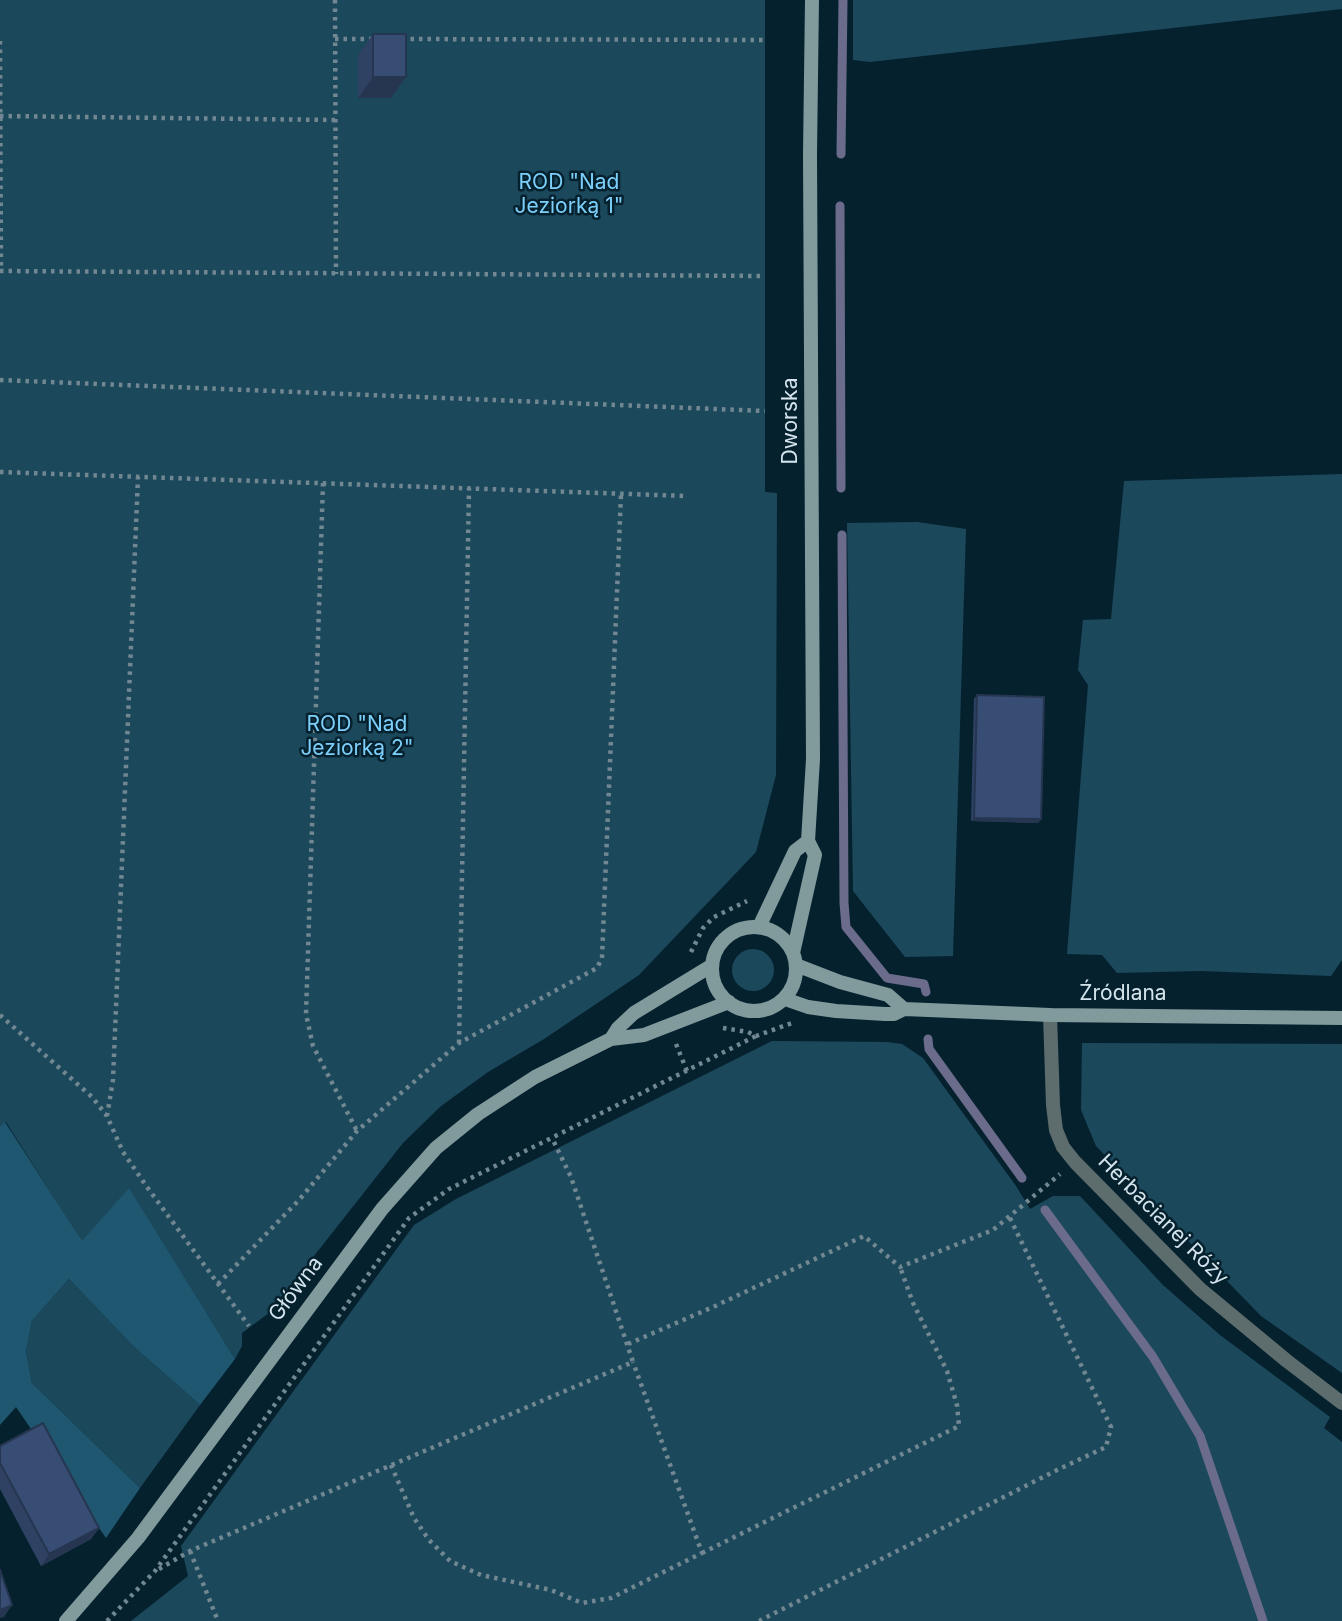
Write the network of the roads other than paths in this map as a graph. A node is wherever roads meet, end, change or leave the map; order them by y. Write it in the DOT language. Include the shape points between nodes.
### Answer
graph roads {
  1 [pos="812,0"];
  2 [pos="808,841"];
  3 [pos="759,927"];
  4 [pos="794,959"];
  5 [pos="711,966"];
  6 [pos="785,999"];
  7 [pos="729,1002"];
  8 [pos="904,1009"];
  9 [pos="1051,1014"];
  10 [pos="1342,1018"];
  11 [pos="611,1039"];
  12 [pos="1342,1403"];
  13 [pos="66,1621"];
  1 -- 2 [label="main road, Dworska" via="813,759"];
  2 -- 3 [label="main road" via="795,851"];
  2 -- 4 [label="main road, Dworska" via="815,855"];
  3 -- 4 [label="main road" via="782,938"];
  3 -- 5 [label="main road" via="726,937"];
  4 -- 6 [label="main road" via="793,984"];
  4 -- 8 [label="main road, Źródlana" via="840,982 888,995"];
  5 -- 7 [label="main road" via="716,989"];
  5 -- 11 [label="main road, Główna" via="634,1013"];
  6 -- 7 [label="main road" via="764,1010 750,1011"];
  6 -- 8 [label="main road, Źródlana" via="836,1011 894,1014"];
  7 -- 11 [label="main road, Główna" via="644,1035"];
  8 -- 9 [label="main road, Źródlana"];
  9 -- 10 [label="main road, Źródlana"];
  9 -- 12 [label="street, Herbacianej Róży" via="1053,1105 1063,1147 1200,1289"];
  11 -- 13 [label="main road, Główna" via="507,1094 436,1148 382,1209 138,1538"];
}
